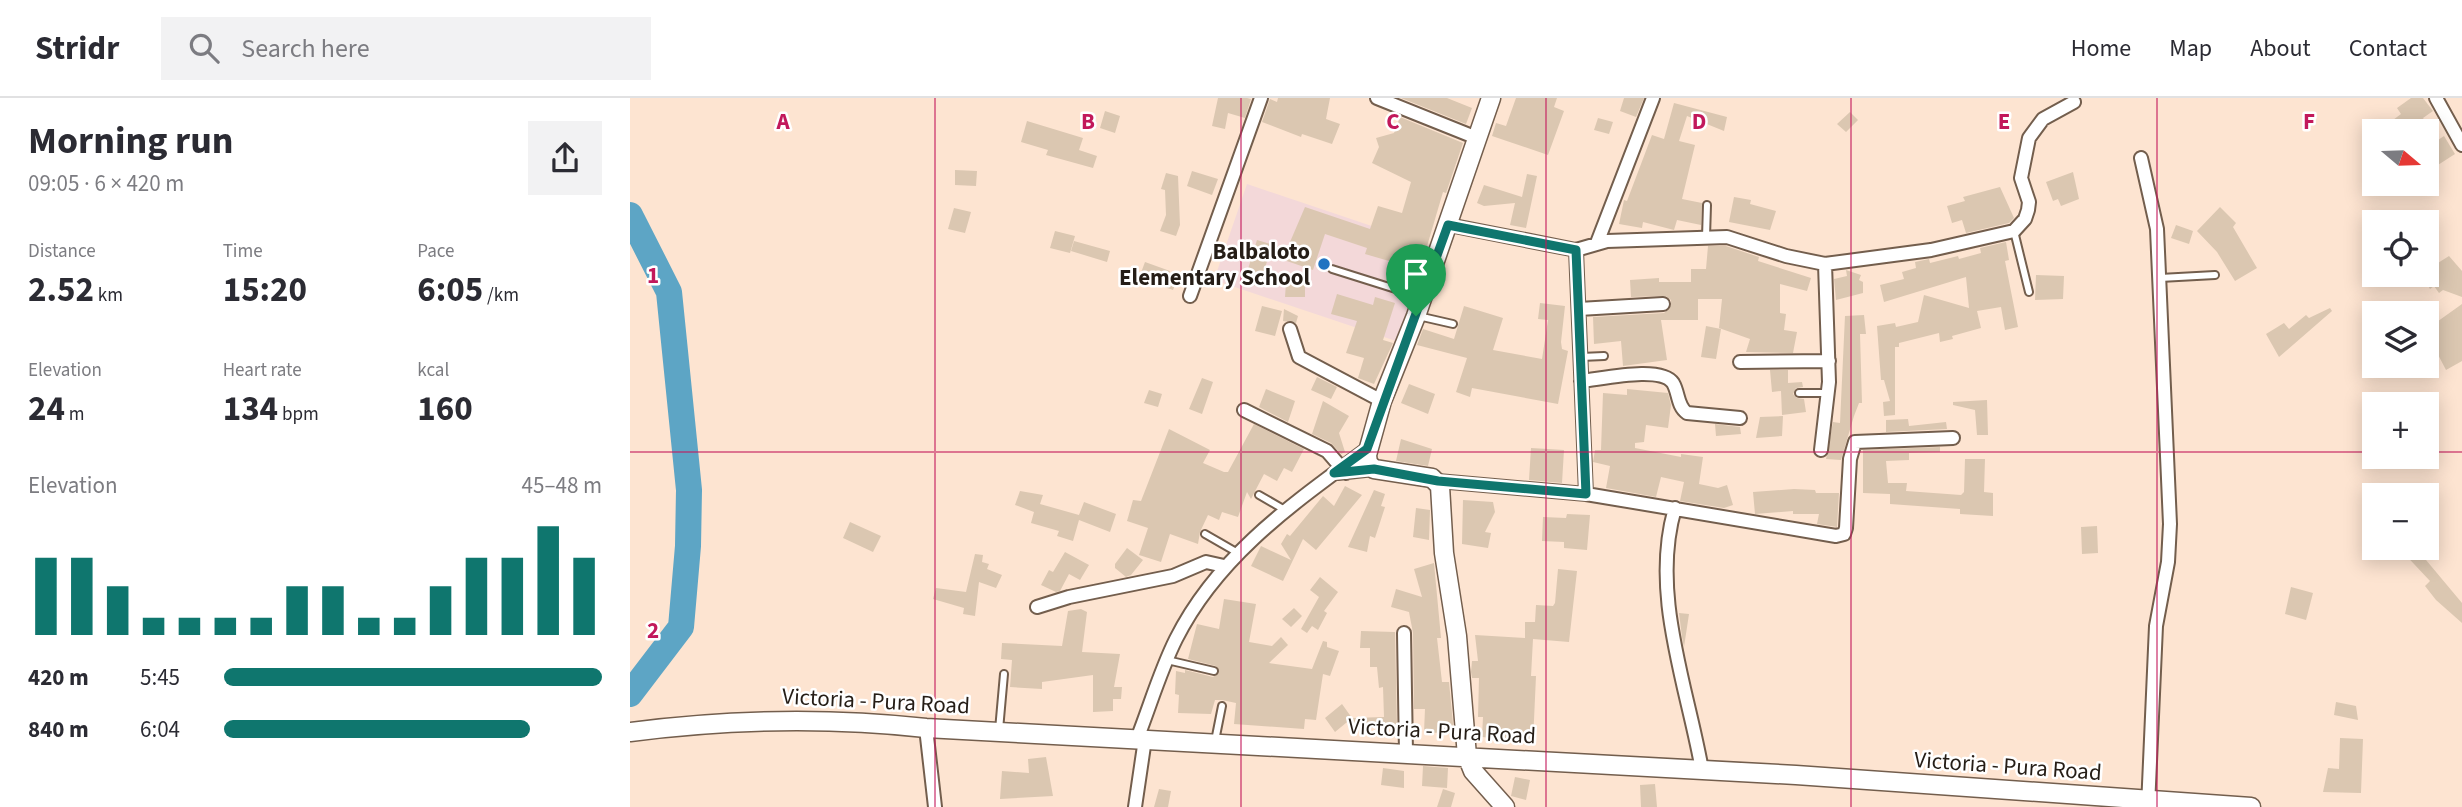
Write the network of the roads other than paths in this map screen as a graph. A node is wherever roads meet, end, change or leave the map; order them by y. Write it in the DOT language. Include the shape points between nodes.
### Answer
graph roads {
  1 [pos="1261,98"];
  2 [pos="1377,98"];
  3 [pos="1491,98"];
  4 [pos="1653,98"];
  5 [pos="2436,98"];
  6 [pos="2074,102"];
  7 [pos="1477,138"];
  8 [pos="2462,145"];
  9 [pos="2141,158"];
  10 [pos="1707,205"];
  11 [pos="1448,225"];
  12 [pos="2014,231"];
  13 [pos="1706,237"];
  14 [pos="1597,243"];
  15 [pos="1576,250"];
  16 [pos="1825,264"];
  17 [pos="1332,269"];
  18 [pos="2215,275"];
  19 [pos="2158,278"];
  20 [pos="2029,292"];
  21 [pos="1190,296"];
  22 [pos="1423,298"];
  23 [pos="1663,304"];
  24 [pos="1578,309"];
  25 [pos="1416,316"];
  26 [pos="1453,324"];
  27 [pos="1290,329"];
  28 [pos="1604,356"];
  29 [pos="1581,357"];
  30 [pos="1829,361"];
  31 [pos="1740,362"];
  32 [pos="1581,381"];
  33 [pos="1799,393"];
  34 [pos="1827,393"];
  35 [pos="1382,401"];
  36 [pos="1244,411"];
  37 [pos="1740,418"];
  38 [pos="1953,438"];
  39 [pos="1367,449"];
  40 [pos="1821,450"];
  41 [pos="1374,469"];
  42 [pos="1341,471"];
  43 [pos="1438,481"];
  44 [pos="1586,494"];
  45 [pos="1259,495"];
  46 [pos="1675,508"];
  47 [pos="1285,510"];
  48 [pos="1205,534"];
  49 [pos="1238,553"];
  50 [pos="1224,566"];
  51 [pos="1037,607"];
  52 [pos="1404,633"];
  53 [pos="1167,660"];
  54 [pos="1214,671"];
  55 [pos="1004,674"];
  56 [pos="1222,706"];
  57 [pos="926,728"];
  58 [pos="631,732"];
  59 [pos="998,732"];
  60 [pos="1141,739"];
  61 [pos="1214,743"];
  62 [pos="1406,753"];
  63 [pos="1467,756"];
  64 [pos="1702,770"];
  65 [pos="2148,804"];
  66 [pos="935,807"];
  67 [pos="1135,807"];
  68 [pos="1505,807"];
  69 [pos="2251,807"];
  1 -- 21 [label="street"];
  2 -- 7 [label="street"];
  3 -- 7 [label="main road"];
  4 -- 14 [label="street"];
  5 -- 8 [label="street"];
  6 -- 12 [label="street" via="2043,119 2029,138 2021,178 2028,210"];
  7 -- 11 [label="main road"];
  9 -- 19 [label="street" via="2155,214"];
  10 -- 13 [label="lane"];
  11 -- 15 [label="street"];
  11 -- 22 [label="main road"];
  12 -- 16 [label="street" via="1931,250"];
  12 -- 20 [label="lane"];
  13 -- 14 [label="street"];
  13 -- 16 [label="street" via="1735,238"];
  14 -- 15 [label="street"];
  15 -- 24 [label="street"];
  16 -- 30 [label="street"];
  17 -- 22 [label="lane"];
  18 -- 19 [label="lane"];
  19 -- 65 [label="street" via="2170,544 2156,626"];
  22 -- 25 [label="main road"];
  23 -- 24 [label="street"];
  24 -- 29 [label="street"];
  25 -- 26 [label="lane"];
  25 -- 35 [label="main road"];
  27 -- 35 [label="street" via="1299,358"];
  28 -- 29 [label="lane"];
  29 -- 32 [label="street"];
  30 -- 31 [label="street"];
  30 -- 34 [label="street"];
  32 -- 37 [label="street" via="1658,373 1672,382 1687,413"];
  32 -- 44 [label="street"];
  33 -- 34 [label="lane"];
  34 -- 40 [label="street"];
  35 -- 39 [label="main road"];
  36 -- 42 [label="street" via="1315,444"];
  38 -- 46 [label="street" via="1855,442 1844,534 1812,533"];
  39 -- 41 [label="main road" via="1368,463"];
  39 -- 42 [label="street"];
  41 -- 42 [label="street"];
  41 -- 43 [label="main road"];
  42 -- 47 [label="street"];
  43 -- 44 [label="street"];
  43 -- 63 [label="main road"];
  44 -- 46 [label="street"];
  45 -- 47 [label="lane"];
  46 -- 64 [label="street" via="1665,558 1674,640"];
  47 -- 49 [label="street"];
  48 -- 49 [label="lane"];
  49 -- 50 [label="street"];
  50 -- 51 [label="street" via="1206,562 1173,576"];
  50 -- 53 [label="street" via="1190,615"];
  52 -- 62 [label="street"];
  53 -- 54 [label="lane"];
  53 -- 60 [label="street"];
  55 -- 59 [label="lane"];
  56 -- 61 [label="lane"];
  57 -- 58 [label="main road, Victoria - Pura Road" via="784,719"];
  57 -- 59 [label="main road, Victoria - Pura Road"];
  57 -- 66 [label="street"];
  59 -- 60 [label="main road, Victoria - Pura Road"];
  60 -- 61 [label="main road, Victoria - Pura Road"];
  60 -- 67 [label="street"];
  61 -- 62 [label="main road, Victoria - Pura Road"];
  62 -- 63 [label="main road, Victoria - Pura Road"];
  63 -- 64 [label="main road, Victoria - Pura Road"];
  63 -- 68 [label="main road" via="1473,771"];
  64 -- 65 [label="main road, Victoria - Pura Road"];
  65 -- 69 [label="main road, Victoria - Pura Road"];
}
